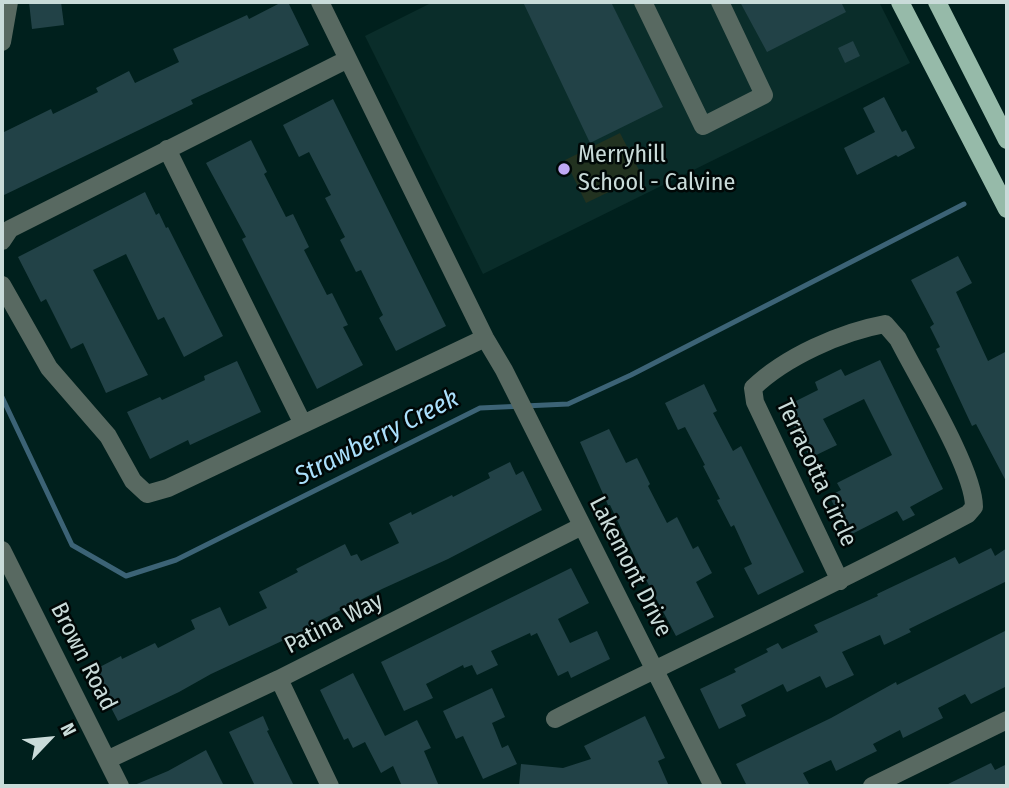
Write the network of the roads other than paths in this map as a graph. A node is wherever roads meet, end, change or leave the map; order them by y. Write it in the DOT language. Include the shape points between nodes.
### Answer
graph roads {
  1 [pos="9,2"];
  2 [pos="320,2"];
  3 [pos="643,2"];
  4 [pos="720,2"];
  5 [pos="900,2"];
  6 [pos="929,2"];
  7 [pos="941,9"];
  8 [pos="2,42"];
  9 [pos="348,59"];
  10 [pos="1007,140"];
  11 [pos="167,149"];
  12 [pos="983,159"];
  13 [pos="1007,178"];
  14 [pos="1007,209"];
  15 [pos="2,241"];
  16 [pos="2,285"];
  17 [pos="485,338"];
  18 [pos="303,424"];
  19 [pos="582,526"];
  20 [pos="2,550"];
  21 [pos="840,581"];
  22 [pos="655,671"];
  23 [pos="279,679"];
  24 [pos="555,719"];
  25 [pos="1007,720"];
  26 [pos="107,760"];
  27 [pos="120,786"];
  28 [pos="330,786"];
  29 [pos="713,786"];
  30 [pos="872,786"];
  1 -- 8 [label="street"];
  2 -- 9 [label="street, Lakemont Drive"];
  3 -- 4 [label="street" via="703,126 764,95"];
  5 -- 12 [label="main road"];
  6 -- 7 [label="main road"];
  7 -- 10 [label="main road"];
  9 -- 11 [label="street"];
  9 -- 17 [label="street, Lakemont Drive"];
  11 -- 15 [label="street" via="10,229"];
  11 -- 18 [label="street"];
  12 -- 13 [label="main road"];
  12 -- 14 [label="main road"];
  16 -- 18 [label="street" via="49,369 108,436 133,481 147,494"];
  17 -- 18 [label="street"];
  17 -- 19 [label="street, Lakemont Drive"];
  19 -- 22 [label="street, Lakemont Drive"];
  19 -- 23 [label="street, Patina Way"];
  20 -- 26 [label="street, Brown Road"];
  21 -- 21 [label="street, Terracotta Circle" via="752,388 817,346 885,324 898,339 957,453 974,507"];
  21 -- 22 [label="street, Terracotta Circle"];
  22 -- 24 [label="street, Terracotta Circle"];
  22 -- 29 [label="street, Lakemont Drive"];
  23 -- 26 [label="street, Patina Way"];
  23 -- 28 [label="street"];
  25 -- 30 [label="street"];
  26 -- 27 [label="street, Brown Road"];
}
